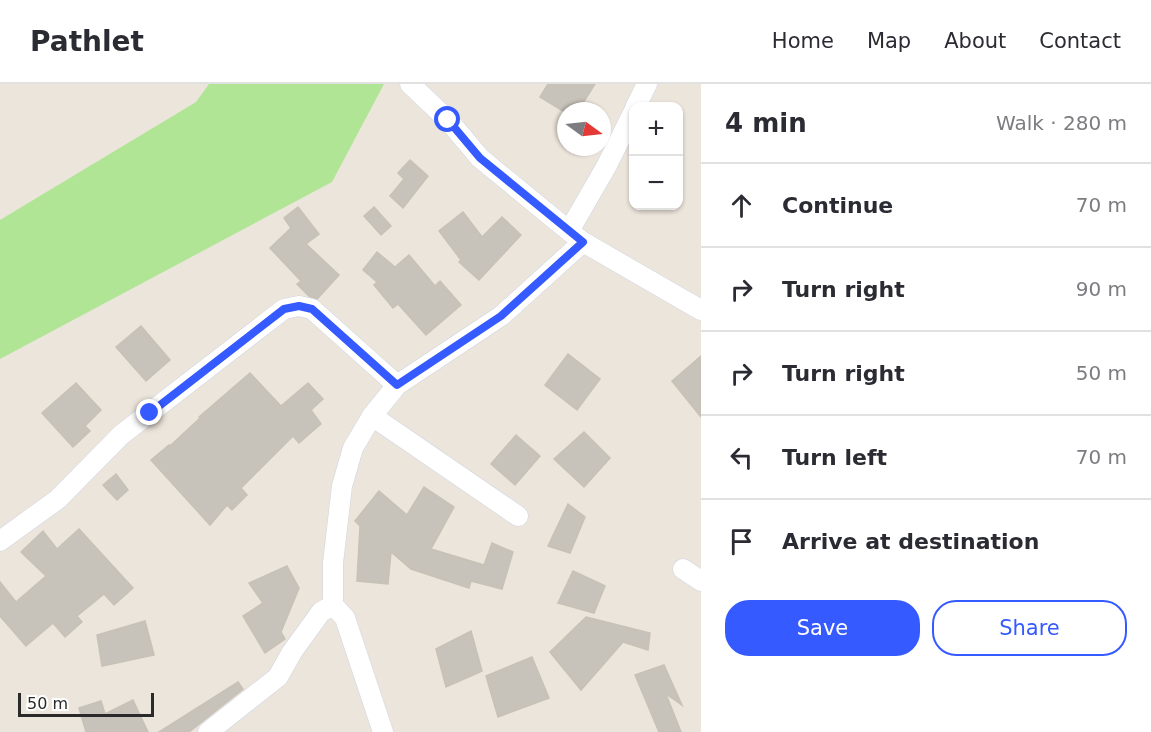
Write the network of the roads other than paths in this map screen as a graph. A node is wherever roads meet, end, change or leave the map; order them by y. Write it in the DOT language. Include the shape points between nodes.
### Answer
graph roads {
  1 [pos="410,84"];
  2 [pos="647,84"];
  3 [pos="638,102"];
  4 [pos="629,119"];
  5 [pos="576,236"];
  6 [pos="701,310"];
  7 [pos="397,385"];
  8 [pos="372,416"];
  9 [pos="518,516"];
  10 [pos="0,541"];
  11 [pos="683,569"];
  12 [pos="701,581"];
  13 [pos="333,605"];
  14 [pos="208,732"];
  15 [pos="382,732"];
  1 -- 5 [label="street" via="480,158"];
  2 -- 3 [label="street"];
  4 -- 5 [label="street"];
  5 -- 6 [label="street"];
  5 -- 7 [label="street" via="501,316"];
  7 -- 8 [label="street"];
  7 -- 10 [label="street" via="312,309 284,309 121,435 58,499"];
  8 -- 9 [label="street"];
  8 -- 13 [label="street" via="353,448 342,486 333,563"];
  11 -- 12 [label="street"];
  13 -- 14 [label="street" via="321,612 278,677"];
  13 -- 15 [label="street" via="345,618"];
}
